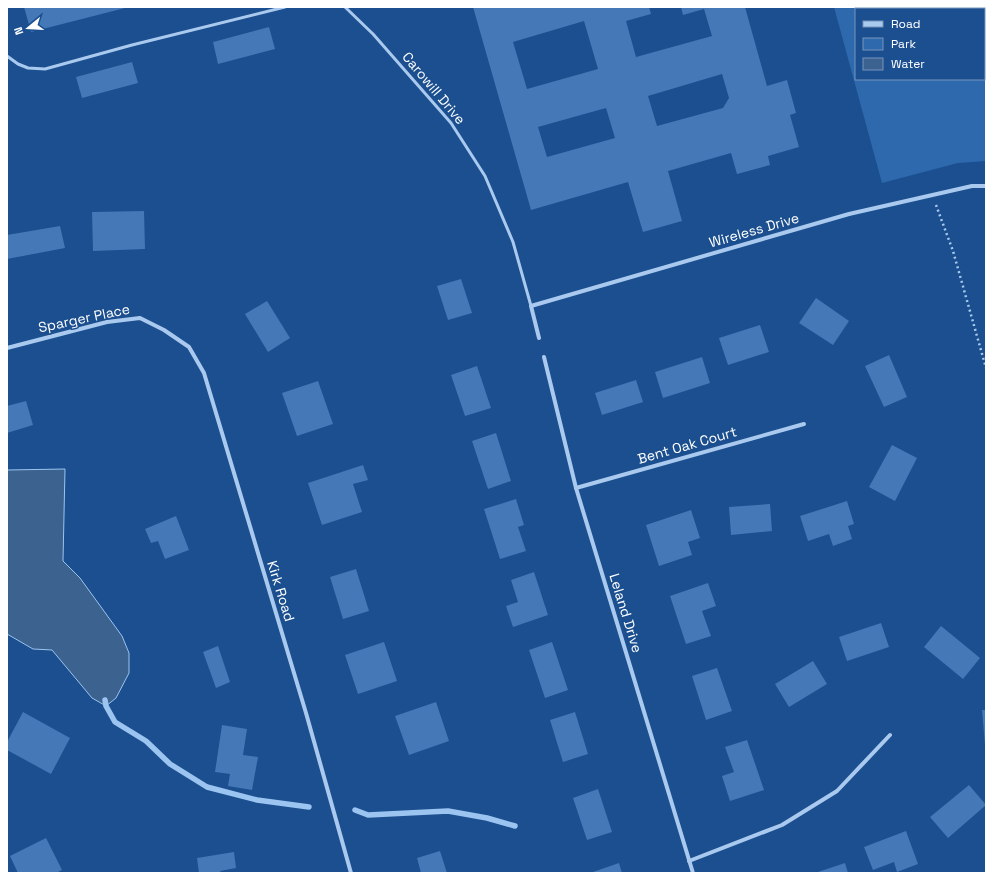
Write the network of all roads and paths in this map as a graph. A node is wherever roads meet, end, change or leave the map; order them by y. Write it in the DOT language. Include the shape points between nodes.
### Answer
graph roads {
  1 [pos="285,7"];
  2 [pos="345,7"];
  3 [pos="7,56"];
  4 [pos="986,186"];
  5 [pos="933,195"];
  6 [pos="531,306"];
  7 [pos="164,330"];
  8 [pos="539,338"];
  9 [pos="7,348"];
  10 [pos="544,357"];
  11 [pos="986,368"];
  12 [pos="804,424"];
  13 [pos="576,488"];
  14 [pos="890,735"];
  15 [pos="689,861"];
  16 [pos="351,873"];
  17 [pos="693,873"];
  1 -- 3 [label="lane" via="45,69 28,68"];
  2 -- 6 [label="lane, Carowill Drive" via="373,34 451,123 485,176 513,242"];
  4 -- 5 [label="street, Wireless Drive" via="972,186"];
  5 -- 6 [label="street, Wireless Drive" via="849,214"];
  5 -- 11 [label="path" via="953,251"];
  6 -- 8 [label="street"];
  7 -- 9 [label="street, Sparger Place" via="140,318 107,322"];
  7 -- 16 [label="street, Kirk Road" via="189,347 204,373"];
  10 -- 13 [label="street, Leland Drive"];
  12 -- 13 [label="street, Bent Oak Court"];
  13 -- 15 [label="street, Leland Drive"];
  14 -- 15 [label="street" via="837,791 782,825"];
  15 -- 17 [label="street, Leland Drive"];
}
